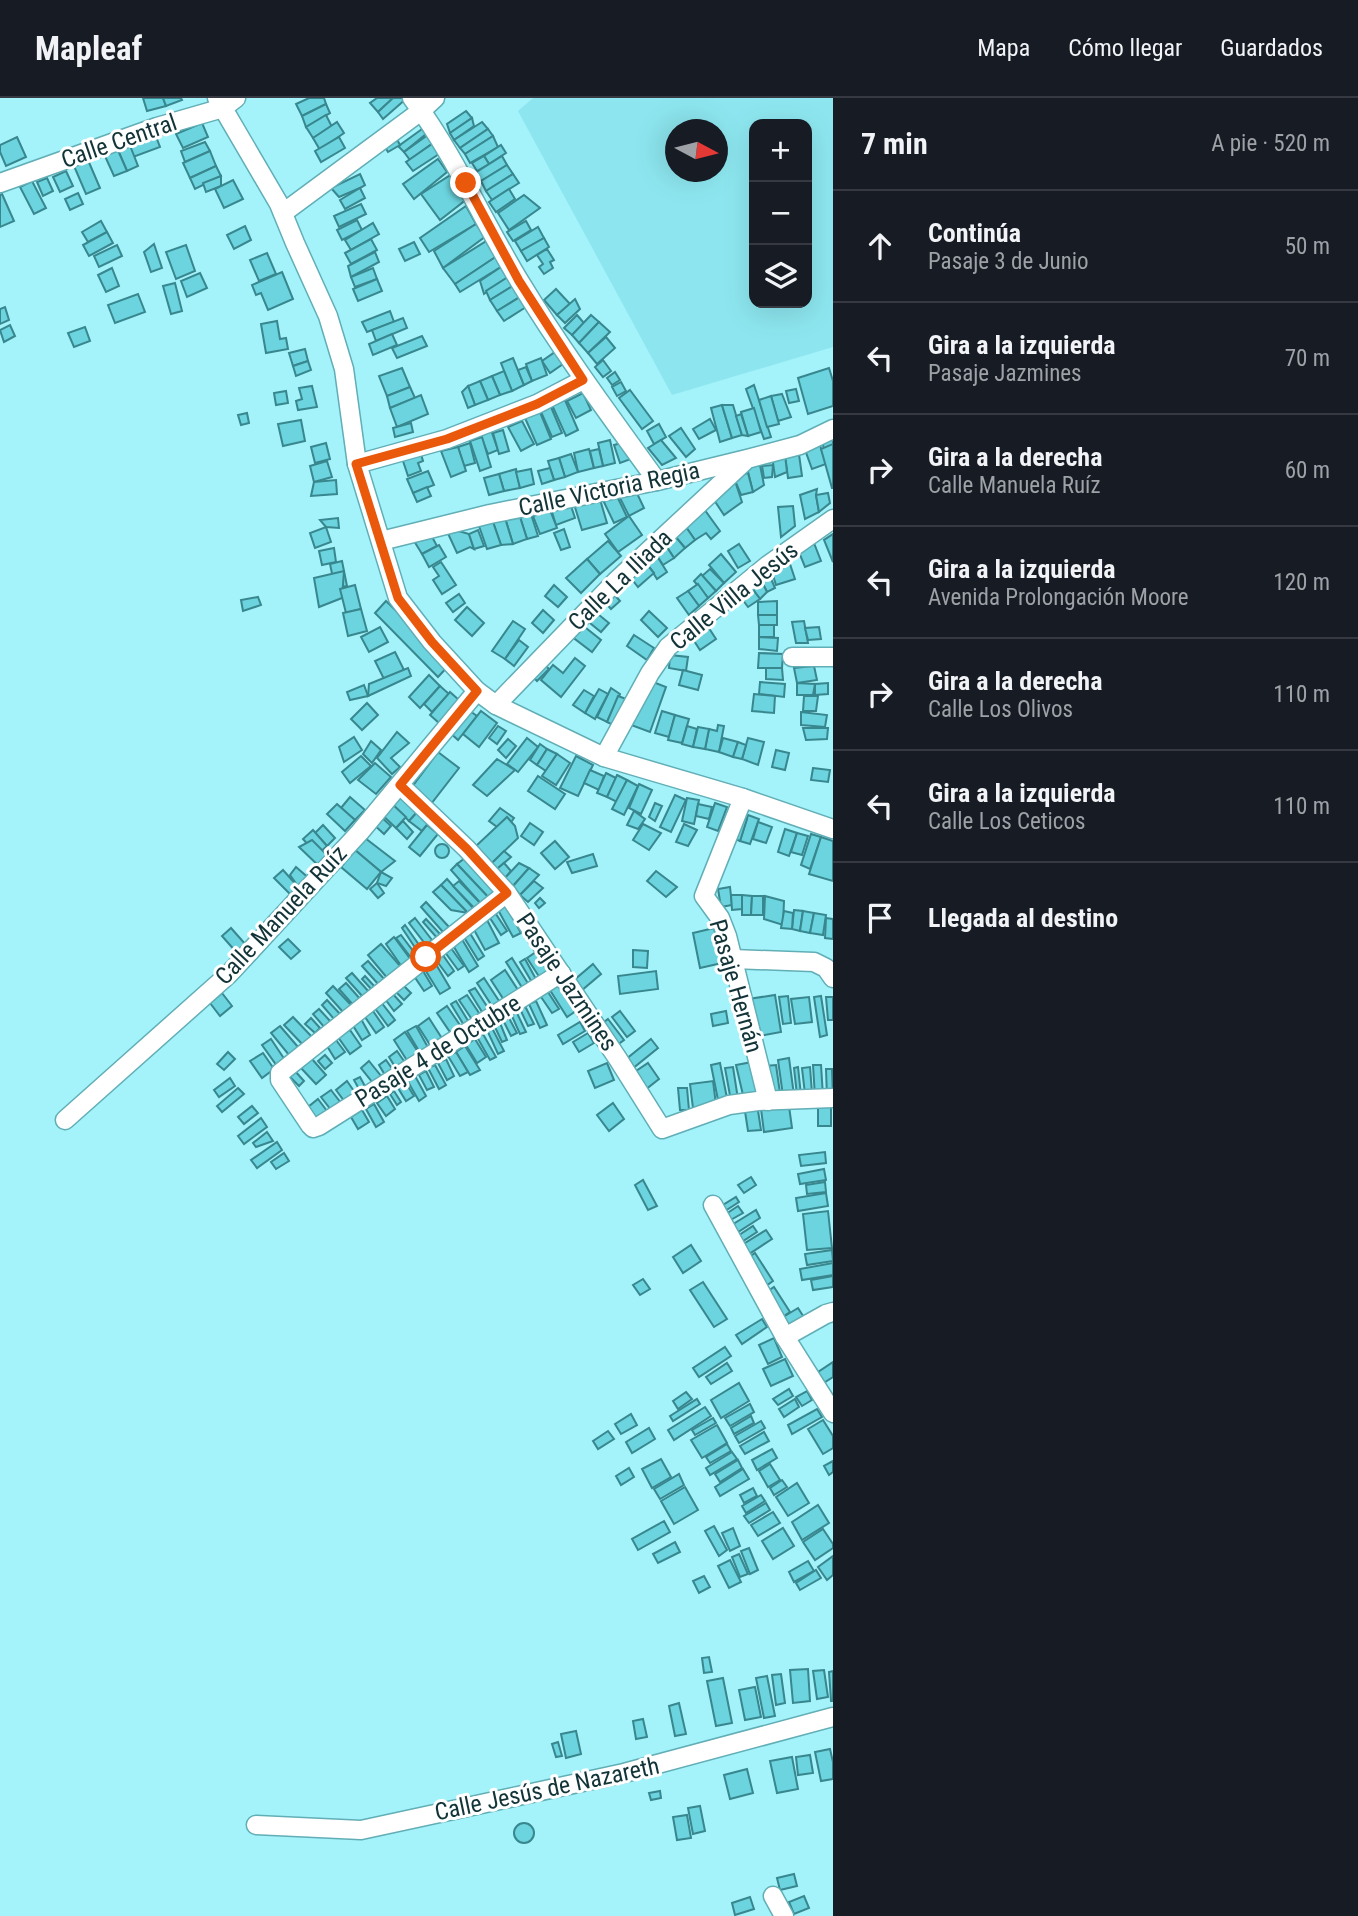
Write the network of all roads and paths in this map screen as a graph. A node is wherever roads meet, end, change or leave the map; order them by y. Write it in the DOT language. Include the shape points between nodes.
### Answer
graph roads {
  1 [pos="435,98"];
  2 [pos="225,101"];
  3 [pos="416,104"];
  4 [pos="0,183"];
  5 [pos="283,213"];
  6 [pos="583,380"];
  7 [pos="833,429"];
  8 [pos="747,459"];
  9 [pos="356,464"];
  10 [pos="657,481"];
  11 [pos="833,519"];
  12 [pos="382,541"];
  13 [pos="792,657"];
  14 [pos="833,657"];
  15 [pos="477,691"];
  16 [pos="496,705"];
  17 [pos="604,757"];
  18 [pos="400,785"];
  19 [pos="743,798"];
  20 [pos="833,829"];
  21 [pos="507,893"];
  22 [pos="733,959"];
  23 [pos="561,973"];
  24 [pos="833,978"];
  25 [pos="833,1098"];
  26 [pos="768,1101"];
  27 [pos="65,1120"];
  28 [pos="713,1205"];
  29 [pos="833,1312"];
  30 [pos="785,1337"];
  31 [pos="833,1413"];
  32 [pos="833,1717"];
  33 [pos="256,1825"];
  34 [pos="773,1896"];
  35 [pos="784,1916"];
  1 -- 3 [label="street"];
  2 -- 4 [label="street, Calle Central"];
  2 -- 5 [label="street"];
  3 -- 5 [label="street"];
  3 -- 6 [label="street" via="519,281"];
  5 -- 9 [label="street" via="328,316 344,369"];
  6 -- 9 [label="street" via="537,404 447,439"];
  6 -- 10 [label="street"];
  7 -- 8 [label="street, Calle Victoria Regia" via="800,445"];
  8 -- 10 [label="street, Calle Victoria Regia"];
  8 -- 16 [label="street, Calle La Iliada" via="616,580"];
  9 -- 12 [label="street"];
  10 -- 12 [label="street, Calle Victoria Regia"];
  11 -- 17 [label="street, Calle Villa Jesús" via="668,647"];
  12 -- 15 [label="street" via="398,598"];
  13 -- 14 [label="street"];
  15 -- 16 [label="street"];
  15 -- 18 [label="street, Calle Manuela Ruíz"];
  16 -- 17 [label="street"];
  17 -- 19 [label="street"];
  18 -- 21 [label="street, Pasaje Jazmines"];
  18 -- 27 [label="street, Calle Manuela Ruíz" via="229,974"];
  19 -- 20 [label="street"];
  19 -- 22 [label="street, Pasaje Hernán" via="704,896 720,918"];
  21 -- 23 [label="street, Pasaje Jazmines"];
  21 -- 23 [label="street, Pasaje 4 de Octubre" via="280,1073 310,1125 316,1128"];
  22 -- 24 [label="street" via="814,962"];
  22 -- 26 [label="street, Pasaje Hernán"];
  23 -- 26 [label="street, Pasaje Jazmines" via="662,1129 729,1105"];
  25 -- 26 [label="street"];
  28 -- 30 [label="street"];
  29 -- 30 [label="street"];
  30 -- 31 [label="street"];
  32 -- 33 [label="street, Calle Jesús de Nazareth" via="650,1767 360,1830"];
  34 -- 35 [label="street"];
}
